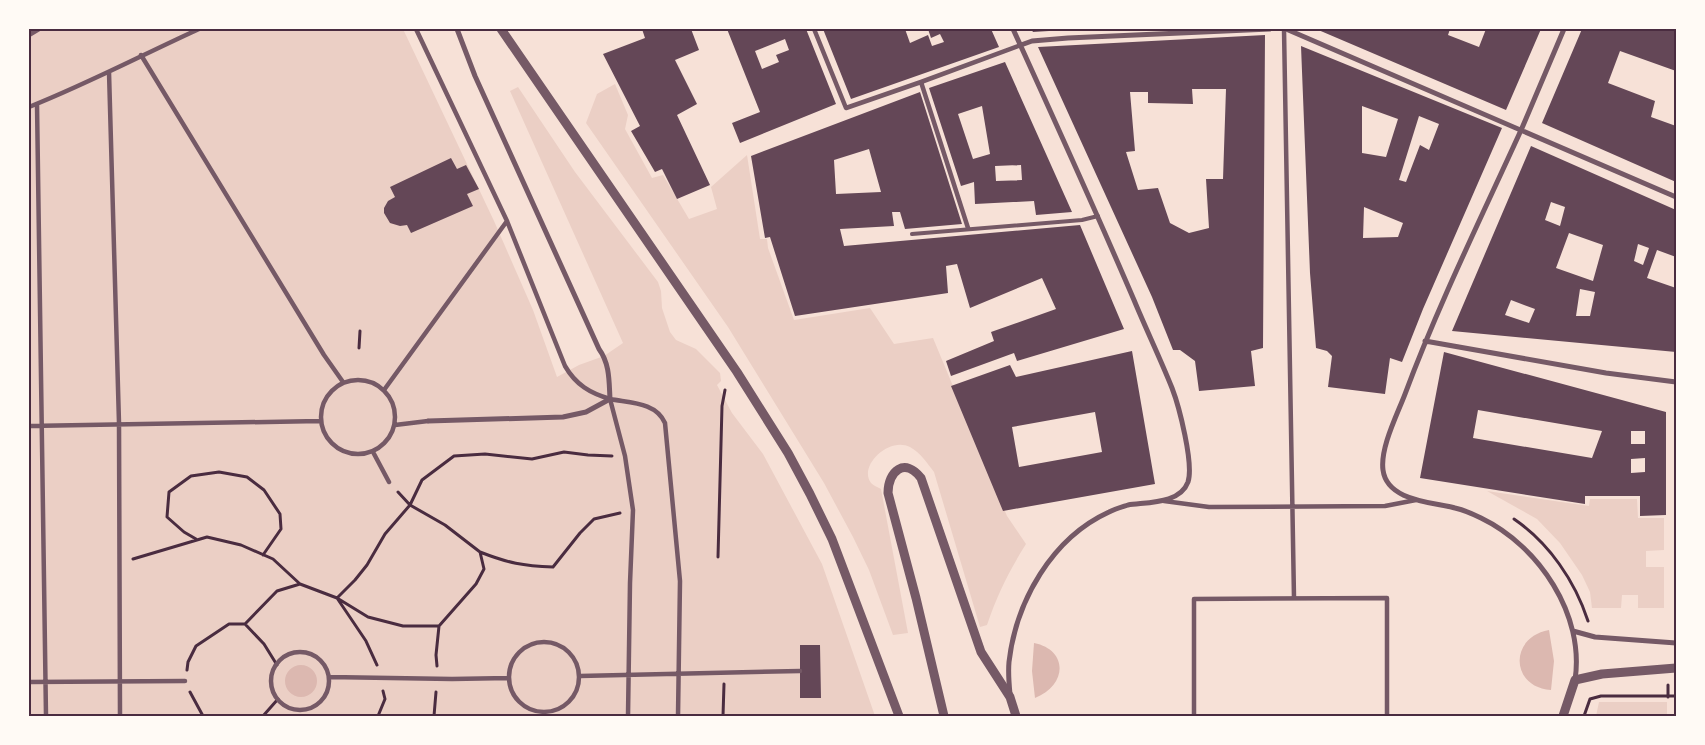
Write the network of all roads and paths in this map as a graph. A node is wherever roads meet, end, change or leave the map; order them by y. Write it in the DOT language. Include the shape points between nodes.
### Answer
graph roads {
  1 [pos="40,29"];
  2 [pos="200,29"];
  3 [pos="416,29"];
  4 [pos="457,29"];
  5 [pos="501,29"];
  6 [pos="814,29"];
  7 [pos="1013,29"];
  8 [pos="1270,29"];
  9 [pos="1285,29"];
  10 [pos="1564,29"];
  11 [pos="29,35"];
  12 [pos="1021,45"];
  13 [pos="141,56"];
  14 [pos="109,72"];
  15 [pos="920,82"];
  16 [pos="37,104"];
  17 [pos="29,107"];
  18 [pos="1521,130"];
  19 [pos="1676,197"];
  20 [pos="1098,216"];
  21 [pos="507,221"];
  22 [pos="968,228"];
  23 [pos="912,234"];
  24 [pos="360,332"];
  25 [pos="1425,341"];
  26 [pos="359,348"];
  27 [pos="343,382"];
  28 [pos="1676,382"];
  29 [pos="384,390"];
  30 [pos="725,390"];
  31 [pos="610,399"];
  32 [pos="320,421"];
  33 [pos="428,422"];
  34 [pos="118,423"];
  35 [pos="395,425"];
  36 [pos="29,426"];
  37 [pos="43,426"];
  38 [pos="373,452"];
  39 [pos="625,456"];
  40 [pos="389,482"];
  41 [pos="1162,500"];
  42 [pos="1416,500"];
  43 [pos="410,506"];
  44 [pos="1293,506"];
  45 [pos="633,510"];
  46 [pos="196,540"];
  47 [pos="480,552"];
  48 [pos="263,555"];
  49 [pos="718,557"];
  50 [pos="119,563"];
  51 [pos="300,584"];
  52 [pos="337,598"];
  53 [pos="1294,598"];
  54 [pos="1584,608"];
  55 [pos="1589,622"];
  56 [pos="245,624"];
  57 [pos="439,626"];
  58 [pos="1573,630"];
  59 [pos="1676,643"];
  60 [pos="277,664"];
  61 [pos="1676,668"];
  62 [pos="800,671"];
  63 [pos="724,673"];
  64 [pos="680,674"];
  65 [pos="629,675"];
  66 [pos="580,676"];
  67 [pos="329,677"];
  68 [pos="380,678"];
  69 [pos="509,678"];
  70 [pos="438,679"];
  71 [pos="1575,680"];
  72 [pos="185,681"];
  73 [pos="29,682"];
  74 [pos="46,682"];
  75 [pos="120,682"];
  76 [pos="1668,685"];
  77 [pos="1668,696"];
  78 [pos="1674,696"];
  79 [pos="1010,697"];
  80 [pos="278,699"];
  81 [pos="46,716"];
  82 [pos="120,716"];
  83 [pos="203,716"];
  84 [pos="263,716"];
  85 [pos="378,716"];
  86 [pos="434,716"];
  87 [pos="628,716"];
  88 [pos="678,716"];
  89 [pos="723,716"];
  90 [pos="899,716"];
  91 [pos="944,716"];
  92 [pos="1016,716"];
  93 [pos="1194,716"];
  94 [pos="1387,716"];
  95 [pos="1563,716"];
  96 [pos="1584,716"];
  1 -- 11 [label="street"];
  2 -- 13 [label="street"];
  3 -- 21 [label="street"];
  4 -- 31 [label="street" via="475,76 604,356"];
  5 -- 90 [label="street" via="737,372 788,453 828,531"];
  6 -- 15 [label="street" via="846,108"];
  7 -- 12 [label="street"];
  8 -- 12 [label="street" via="1032,40"];
  9 -- 18 [label="street"];
  9 -- 44 [label="street"];
  10 -- 18 [label="street"];
  12 -- 15 [label="street"];
  12 -- 20 [label="street"];
  13 -- 14 [label="street"];
  13 -- 27 [label="street"];
  14 -- 16 [label="street"];
  14 -- 34 [label="street"];
  15 -- 22 [label="street"];
  16 -- 17 [label="street"];
  16 -- 37 [label="street"];
  18 -- 19 [label="street"];
  18 -- 25 [label="street"];
  20 -- 22 [label="lane" via="1082,220"];
  20 -- 41 [label="street" via="1174,398 1183,430 1190,472 1188,483 1178,494"];
  21 -- 29 [label="street"];
  21 -- 31 [label="street" via="568,371 584,388"];
  22 -- 23 [label="lane"];
  24 -- 26 [label="path"];
  25 -- 28 [label="street"];
  25 -- 42 [label="street" via="1386,443 1383,470 1392,487"];
  27 -- 29 [label="street" via="357,379 372,382"];
  27 -- 32 [label="street" via="330,392 322,405"];
  29 -- 35 [label="street" via="396,412"];
  30 -- 49 [label="path"];
  31 -- 33 [label="street" via="586,412 563,417"];
  31 -- 39 [label="street"];
  31 -- 64 [label="street" via="657,410 665,423 680,581"];
  32 -- 34 [label="street"];
  32 -- 38 [label="street" via="333,446 345,453"];
  33 -- 35 [label="street"];
  34 -- 37 [label="street"];
  34 -- 50 [label="street"];
  35 -- 38 [label="street" via="383,446"];
  36 -- 37 [label="street"];
  37 -- 74 [label="street"];
  38 -- 40 [label="street"];
  39 -- 43 [label="path" via="564,452 532,459 485,454 454,456 422,480"];
  39 -- 45 [label="street"];
  40 -- 43 [label="path"];
  41 -- 44 [label="street" via="1208,507"];
  41 -- 79 [label="street" via="1126,506 1100,516 1074,534 1050,560 1032,588 1018,622 1009,664"];
  42 -- 44 [label="street" via="1385,506"];
  42 -- 58 [label="street" via="1469,513 1502,530 1520,544 1556,590"];
  43 -- 47 [label="path" via="445,525"];
  43 -- 52 [label="path" via="385,534 367,565"];
  44 -- 53 [label="street"];
  45 -- 47 [label="path" via="594,519 553,567 523,566"];
  45 -- 65 [label="street"];
  46 -- 48 [label="path" via="207,537 241,545"];
  46 -- 48 [label="path" via="167,517 169,492 191,476 219,472 247,477 264,490 280,514 280,529"];
  46 -- 50 [label="path"];
  47 -- 57 [label="path" via="484,569 476,584"];
  48 -- 51 [label="path" via="273,559"];
  50 -- 75 [label="street"];
  51 -- 52 [label="path"];
  51 -- 56 [label="path" via="277,591"];
  52 -- 57 [label="path" via="368,617 403,626"];
  52 -- 68 [label="path" via="366,641"];
  53 -- 93 [label="street" via="1194,599"];
  53 -- 94 [label="street" via="1387,598"];
  54 -- 55 [label="path"];
  56 -- 60 [label="path"];
  56 -- 72 [label="path" via="229,624 196,646 188,662"];
  57 -- 70 [label="path"];
  58 -- 59 [label="street" via="1595,637"];
  58 -- 71 [label="street" via="1577,656"];
  60 -- 67 [label="street" via="290,655 307,654 322,662"];
  60 -- 80 [label="street" via="272,682"];
  61 -- 71 [label="street" via="1610,673"];
  62 -- 63 [label="street"];
  63 -- 64 [label="street"];
  63 -- 89 [label="path"];
  64 -- 65 [label="street"];
  64 -- 88 [label="street"];
  65 -- 66 [label="street"];
  65 -- 87 [label="street"];
  66 -- 69 [label="street" via="574,697 566,705 545,712 534,711 520,702 511,689"];
  66 -- 69 [label="street" via="572,655 554,643 543,642 532,643 522,649 510,666"];
  67 -- 68 [label="street"];
  67 -- 80 [label="street" via="326,695 312,708 293,709"];
  68 -- 70 [label="street"];
  68 -- 85 [label="path" via="385,700"];
  69 -- 70 [label="street"];
  70 -- 86 [label="path"];
  71 -- 95 [label="street"];
  72 -- 75 [label="street"];
  72 -- 83 [label="path"];
  73 -- 74 [label="street"];
  74 -- 75 [label="street"];
  74 -- 81 [label="street"];
  75 -- 82 [label="street"];
  76 -- 77 [label="path"];
  77 -- 78 [label="path"];
  77 -- 96 [label="path" via="1601,696 1590,699"];
  79 -- 91 [label="street" via="981,652 921,478 914,470 904,467 892,476 888,493"];
  79 -- 92 [label="street"];
  80 -- 84 [label="path"];
}
